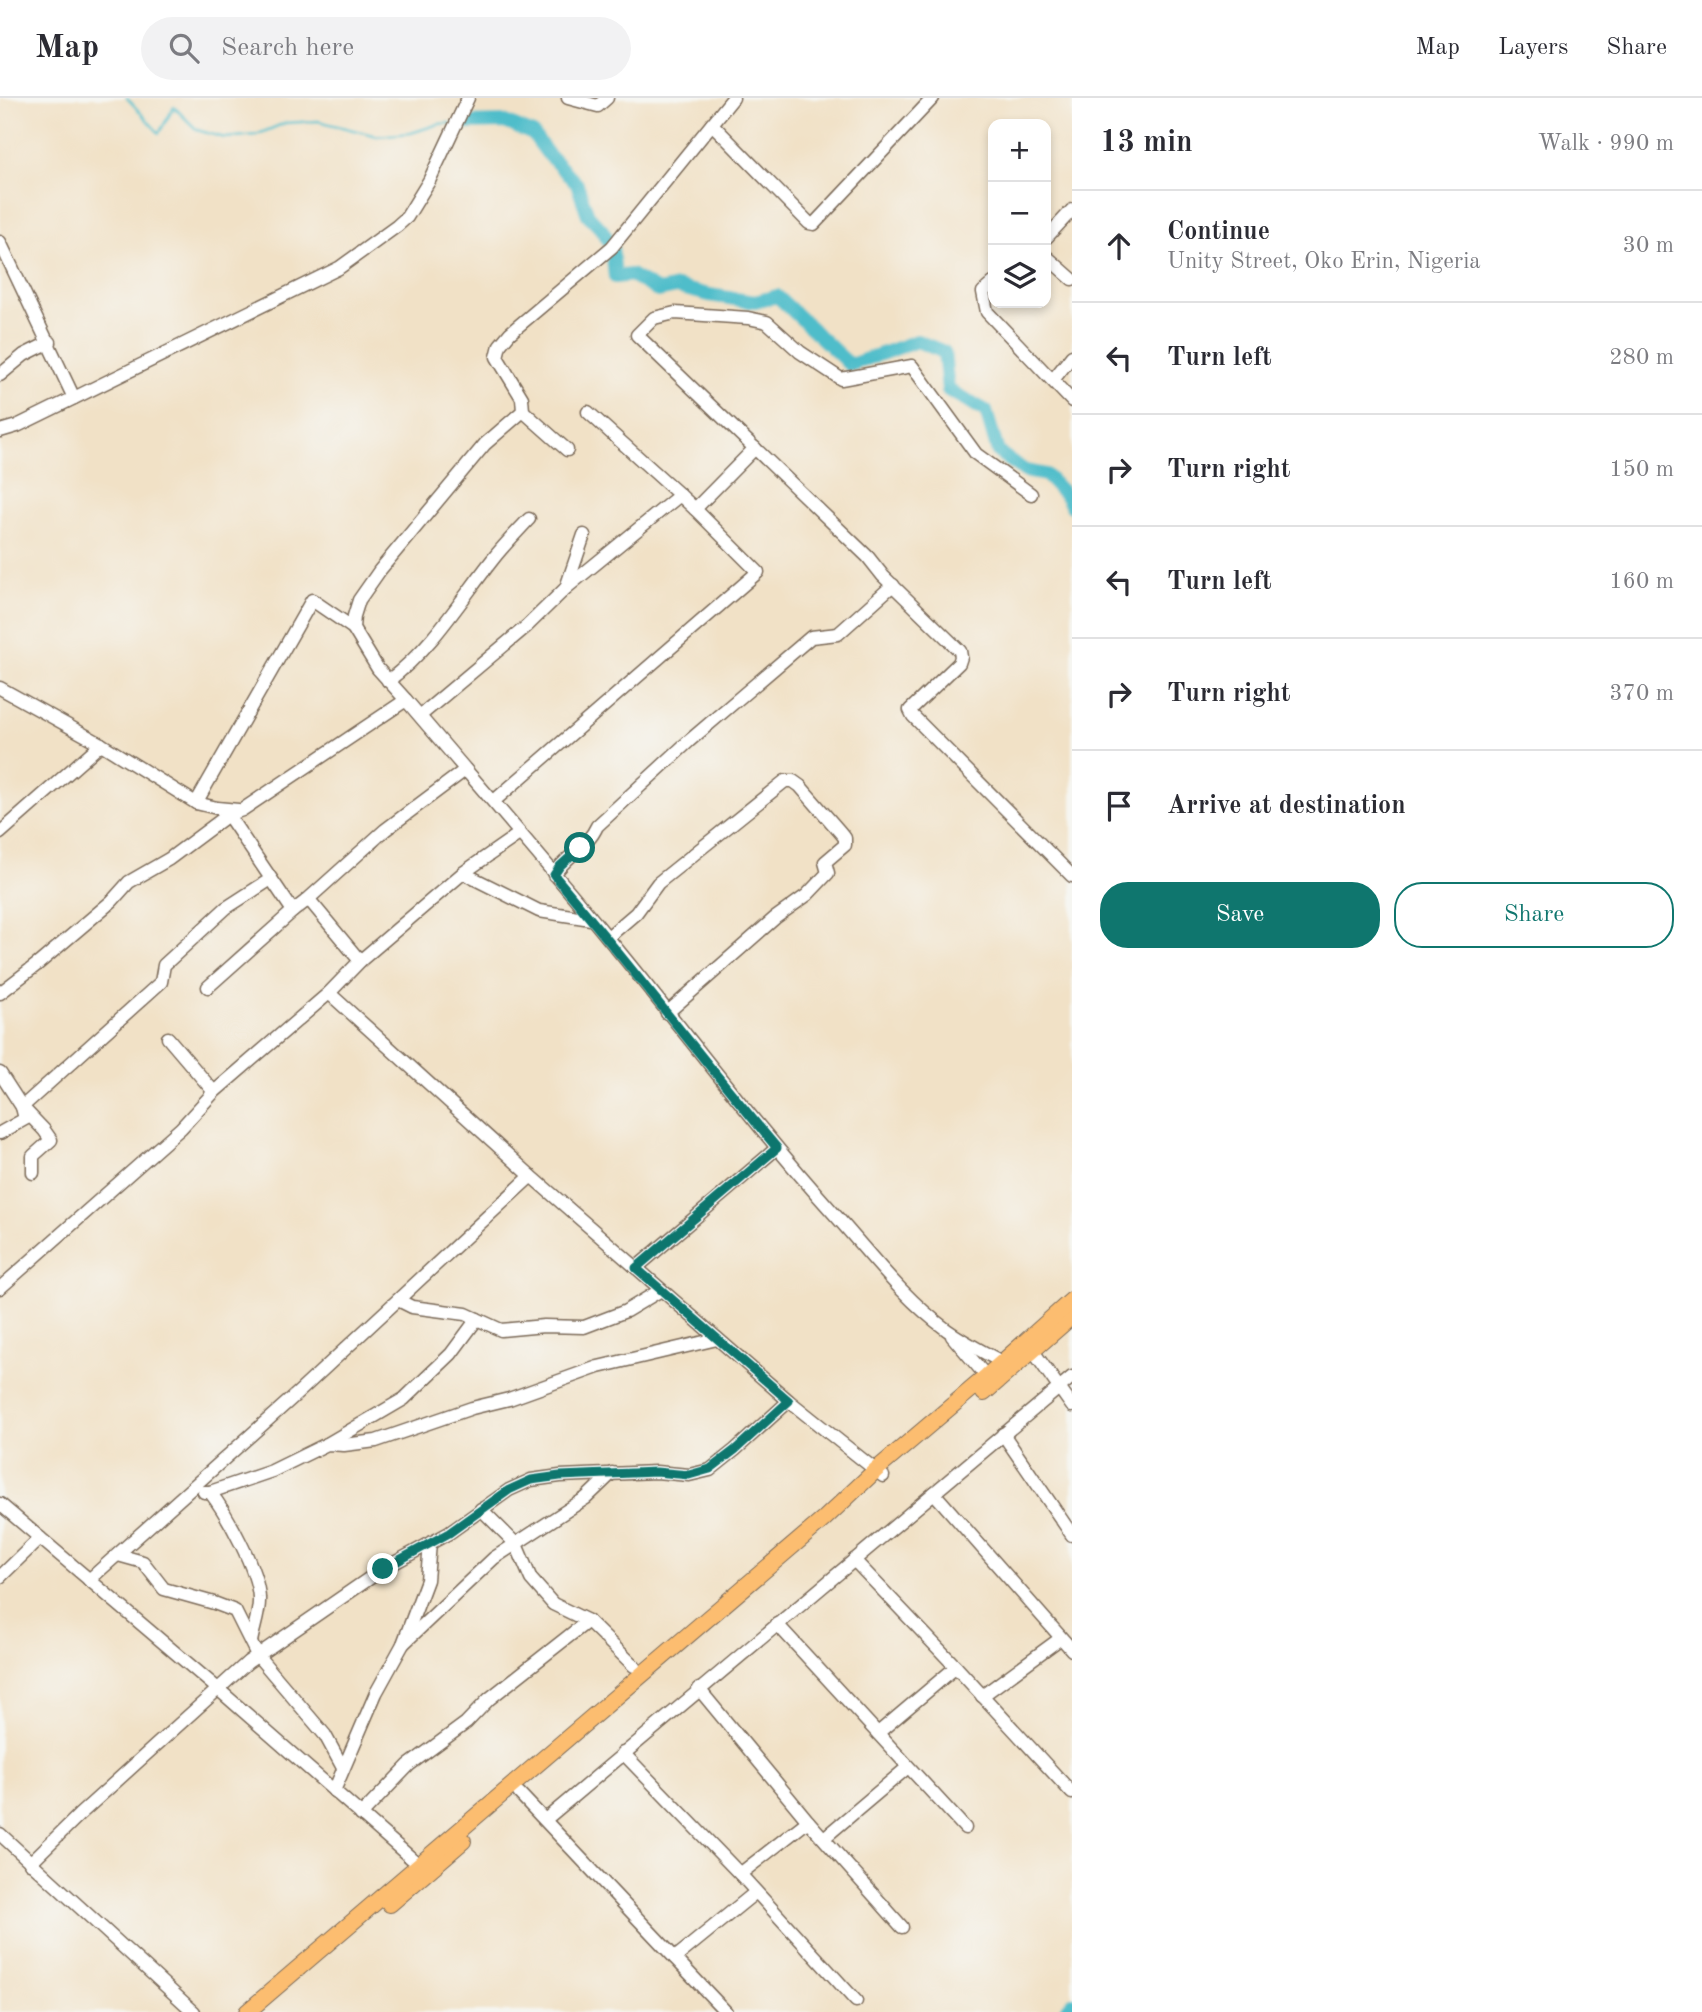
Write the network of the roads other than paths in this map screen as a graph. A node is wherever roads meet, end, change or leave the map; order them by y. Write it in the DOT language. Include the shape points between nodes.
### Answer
graph roads {
  1 [pos="468,98"];
  2 [pos="568,98"];
  3 [pos="607,98"];
  4 [pos="733,98"];
  5 [pos="933,98"];
  6 [pos="712,124"];
  7 [pos="1072,210"];
  8 [pos="1051,233"];
  9 [pos="0,242"];
  10 [pos="1051,260"];
  11 [pos="1072,279"];
  12 [pos="988,288"];
  13 [pos="49,343"];
  14 [pos="1072,356"];
  15 [pos="0,375"];
  16 [pos="1053,380"];
  17 [pos="74,398"];
  18 [pos="1072,401"];
  19 [pos="523,411"];
  20 [pos="588,412"];
  21 [pos="0,431"];
  22 [pos="755,448"];
  23 [pos="567,450"];
  24 [pos="1031,494"];
  25 [pos="680,495"];
  26 [pos="695,509"];
  27 [pos="528,519"];
  28 [pos="584,535"];
  29 [pos="893,585"];
  30 [pos="566,588"];
  31 [pos="353,628"];
  32 [pos="388,681"];
  33 [pos="2,692"];
  34 [pos="406,700"];
  35 [pos="421,715"];
  36 [pos="102,744"];
  37 [pos="465,770"];
  38 [pos="494,802"];
  39 [pos="196,803"];
  40 [pos="242,810"];
  41 [pos="228,815"];
  42 [pos="0,833"];
  43 [pos="519,834"];
  44 [pos="463,873"];
  45 [pos="554,875"];
  46 [pos="1072,876"];
  47 [pos="271,879"];
  48 [pos="306,901"];
  49 [pos="293,911"];
  50 [pos="591,919"];
  51 [pos="608,937"];
  52 [pos="360,961"];
  53 [pos="208,987"];
  54 [pos="0,993"];
  55 [pos="329,993"];
  56 [pos="667,1013"];
  57 [pos="168,1038"];
  58 [pos="0,1073"];
  59 [pos="214,1092"];
  60 [pos="22,1107"];
  61 [pos="0,1133"];
  62 [pos="777,1148"];
  63 [pos="33,1172"];
  64 [pos="531,1176"];
  65 [pos="636,1268"];
  66 [pos="0,1288"];
  67 [pos="661,1290"];
  68 [pos="398,1300"];
  69 [pos="1072,1300"];
  70 [pos="1072,1316"];
  71 [pos="477,1319"];
  72 [pos="947,1330"];
  73 [pos="717,1339"];
  74 [pos="1033,1351"];
  75 [pos="1002,1362"];
  76 [pos="1072,1377"];
  77 [pos="990,1380"];
  78 [pos="1060,1387"];
  79 [pos="789,1401"];
  80 [pos="1072,1406"];
  81 [pos="1003,1434"];
  82 [pos="327,1444"];
  83 [pos="612,1473"];
  84 [pos="879,1473"];
  85 [pos="211,1492"];
  86 [pos="934,1493"];
  87 [pos="187,1494"];
  88 [pos="0,1504"];
  89 [pos="481,1509"];
  90 [pos="1072,1535"];
  91 [pos="40,1538"];
  92 [pos="430,1543"];
  93 [pos="516,1544"];
  94 [pos="118,1555"];
  95 [pos="854,1560"];
  96 [pos="0,1577"];
  97 [pos="89,1580"];
  98 [pos="588,1621"];
  99 [pos="777,1624"];
  100 [pos="1061,1638"];
  101 [pos="251,1642"];
  102 [pos="403,1644"];
  103 [pos="1072,1650"];
  104 [pos="257,1655"];
  105 [pos="634,1666"];
  106 [pos="956,1667"];
  107 [pos="218,1689"];
  108 [pos="699,1689"];
  109 [pos="982,1696"];
  110 [pos="878,1733"];
  111 [pos="623,1753"];
  112 [pos="908,1767"];
  113 [pos="343,1768"];
  114 [pos="334,1791"];
  115 [pos="519,1793"];
  116 [pos="1072,1793"];
  117 [pos="361,1815"];
  118 [pos="545,1821"];
  119 [pos="808,1821"];
  120 [pos="965,1828"];
  121 [pos="0,1834"];
  122 [pos="824,1838"];
  123 [pos="30,1863"];
  124 [pos="419,1865"];
  125 [pos="740,1874"];
  126 [pos="755,1892"];
  127 [pos="902,1927"];
  128 [pos="675,1958"];
  129 [pos="856,2001"];
  130 [pos="181,2006"];
  131 [pos="723,2011"];
  132 [pos="194,2012"];
  133 [pos="247,2012"];
  134 [pos="262,2012"];
  1 -- 17 [label="street" via="429,181 397,226 339,268"];
  2 -- 3 [label="street" via="598,106"];
  4 -- 6 [label="street"];
  5 -- 6 [label="street" via="814,224"];
  6 -- 19 [label="street" via="615,244 500,345 498,357 522,398"];
  7 -- 8 [label="street"];
  9 -- 13 [label="street"];
  10 -- 11 [label="street"];
  12 -- 16 [label="street" via="983,292 987,312"];
  13 -- 15 [label="street" via="24,355"];
  13 -- 17 [label="street"];
  14 -- 16 [label="street"];
  16 -- 18 [label="street"];
  17 -- 21 [label="street"];
  19 -- 23 [label="street"];
  19 -- 31 [label="street" via="485,444 380,570 359,600"];
  20 -- 25 [label="street"];
  22 -- 24 [label="street" via="637,335 654,318 675,313 767,322 800,352 841,379 912,366 976,454"];
  22 -- 26 [label="street"];
  22 -- 29 [label="street"];
  25 -- 26 [label="street"];
  25 -- 30 [label="street"];
  26 -- 38 [label="street" via="758,572"];
  27 -- 32 [label="street" via="435,638"];
  28 -- 30 [label="street"];
  29 -- 45 [label="street" via="838,634 811,637 597,826 591,840"];
  29 -- 46 [label="street" via="961,657 910,710 913,716"];
  30 -- 35 [label="street"];
  31 -- 32 [label="street"];
  31 -- 39 [label="street" via="312,600"];
  32 -- 34 [label="street"];
  33 -- 36 [label="street"];
  34 -- 35 [label="street"];
  34 -- 40 [label="street"];
  35 -- 37 [label="street"];
  36 -- 39 [label="street"];
  36 -- 42 [label="street"];
  37 -- 38 [label="street"];
  37 -- 48 [label="street" via="385,830"];
  38 -- 43 [label="street"];
  39 -- 40 [label="street"];
  40 -- 41 [label="street"];
  41 -- 47 [label="street"];
  41 -- 54 [label="street" via="129,882"];
  43 -- 44 [label="street"];
  43 -- 45 [label="street"];
  44 -- 50 [label="street" via="539,911"];
  44 -- 52 [label="street"];
  45 -- 50 [label="street"];
  47 -- 49 [label="street"];
  47 -- 60 [label="street" via="218,916 164,965 161,982"];
  48 -- 49 [label="street"];
  48 -- 52 [label="street"];
  49 -- 53 [label="street"];
  50 -- 51 [label="street"];
  51 -- 56 [label="street"];
  51 -- 56 [label="street" via="636,913 658,883 785,781 800,786 845,838 845,845 825,862 828,873 807,895"];
  52 -- 55 [label="street"];
  55 -- 59 [label="street"];
  55 -- 64 [label="street"];
  56 -- 62 [label="street"];
  57 -- 59 [label="street"];
  58 -- 60 [label="street"];
  59 -- 66 [label="street" via="181,1128"];
  60 -- 61 [label="street" via="25,1119"];
  60 -- 63 [label="street" via="51,1140 33,1156"];
  62 -- 65 [label="street"];
  62 -- 72 [label="street" via="907,1296"];
  64 -- 65 [label="street"];
  64 -- 68 [label="street"];
  65 -- 67 [label="street"];
  67 -- 71 [label="street" via="626,1311 584,1327 501,1329"];
  67 -- 73 [label="street"];
  68 -- 71 [label="street" via="412,1307"];
  68 -- 87 [label="street"];
  69 -- 75 [label="main road"];
  70 -- 74 [label="main road"];
  71 -- 82 [label="street" via="451,1354 404,1399"];
  72 -- 75 [label="street"];
  72 -- 77 [label="street"];
  73 -- 79 [label="street"];
  73 -- 82 [label="street" via="598,1367 376,1441"];
  74 -- 77 [label="main road"];
  74 -- 78 [label="street"];
  75 -- 77 [label="main road"];
  76 -- 78 [label="street"];
  77 -- 84 [label="main road"];
  78 -- 80 [label="street"];
  78 -- 81 [label="street"];
  79 -- 83 [label="street" via="710,1469 689,1475"];
  79 -- 84 [label="street"];
  81 -- 86 [label="street"];
  81 -- 90 [label="street"];
  82 -- 85 [label="street" via="272,1471"];
  83 -- 89 [label="street" via="531,1480"];
  83 -- 93 [label="street" via="586,1498"];
  84 -- 115 [label="main road" via="795,1557"];
  84 -- 124 [label="main road"];
  85 -- 87 [label="street"];
  85 -- 101 [label="street" via="253,1574 259,1598"];
  86 -- 95 [label="street"];
  86 -- 100 [label="street"];
  87 -- 94 [label="street"];
  88 -- 91 [label="street"];
  89 -- 92 [label="street"];
  89 -- 93 [label="street"];
  91 -- 96 [label="street"];
  91 -- 97 [label="street"];
  92 -- 102 [label="street" via="427,1580"];
  92 -- 104 [label="street" via="383,1569"];
  93 -- 98 [label="street" via="531,1579 553,1604"];
  93 -- 102 [label="street"];
  94 -- 97 [label="street"];
  94 -- 101 [label="street" via="143,1562 164,1589 235,1611"];
  95 -- 99 [label="street"];
  95 -- 106 [label="street"];
  97 -- 107 [label="street"];
  98 -- 105 [label="street"];
  98 -- 117 [label="street" via="409,1765"];
  99 -- 108 [label="street"];
  99 -- 110 [label="street"];
  100 -- 103 [label="street"];
  100 -- 109 [label="street"];
  101 -- 104 [label="street"];
  102 -- 113 [label="street"];
  104 -- 107 [label="street"];
  104 -- 113 [label="street" via="325,1735"];
  106 -- 109 [label="street"];
  106 -- 110 [label="street"];
  107 -- 114 [label="street"];
  107 -- 123 [label="street"];
  108 -- 111 [label="street"];
  108 -- 119 [label="street"];
  109 -- 116 [label="street"];
  110 -- 112 [label="street"];
  111 -- 118 [label="street"];
  111 -- 125 [label="street"];
  112 -- 120 [label="street"];
  112 -- 122 [label="street"];
  113 -- 114 [label="street"];
  114 -- 117 [label="street"];
  115 -- 118 [label="street"];
  115 -- 134 [label="main road"];
  117 -- 124 [label="street"];
  118 -- 128 [label="street"];
  119 -- 122 [label="street"];
  119 -- 125 [label="street"];
  121 -- 123 [label="street"];
  122 -- 127 [label="street"];
  123 -- 130 [label="street"];
  124 -- 133 [label="main road"];
  125 -- 126 [label="street"];
  126 -- 128 [label="street"];
  126 -- 129 [label="street"];
  128 -- 131 [label="street"];
  130 -- 132 [label="street"];
}
